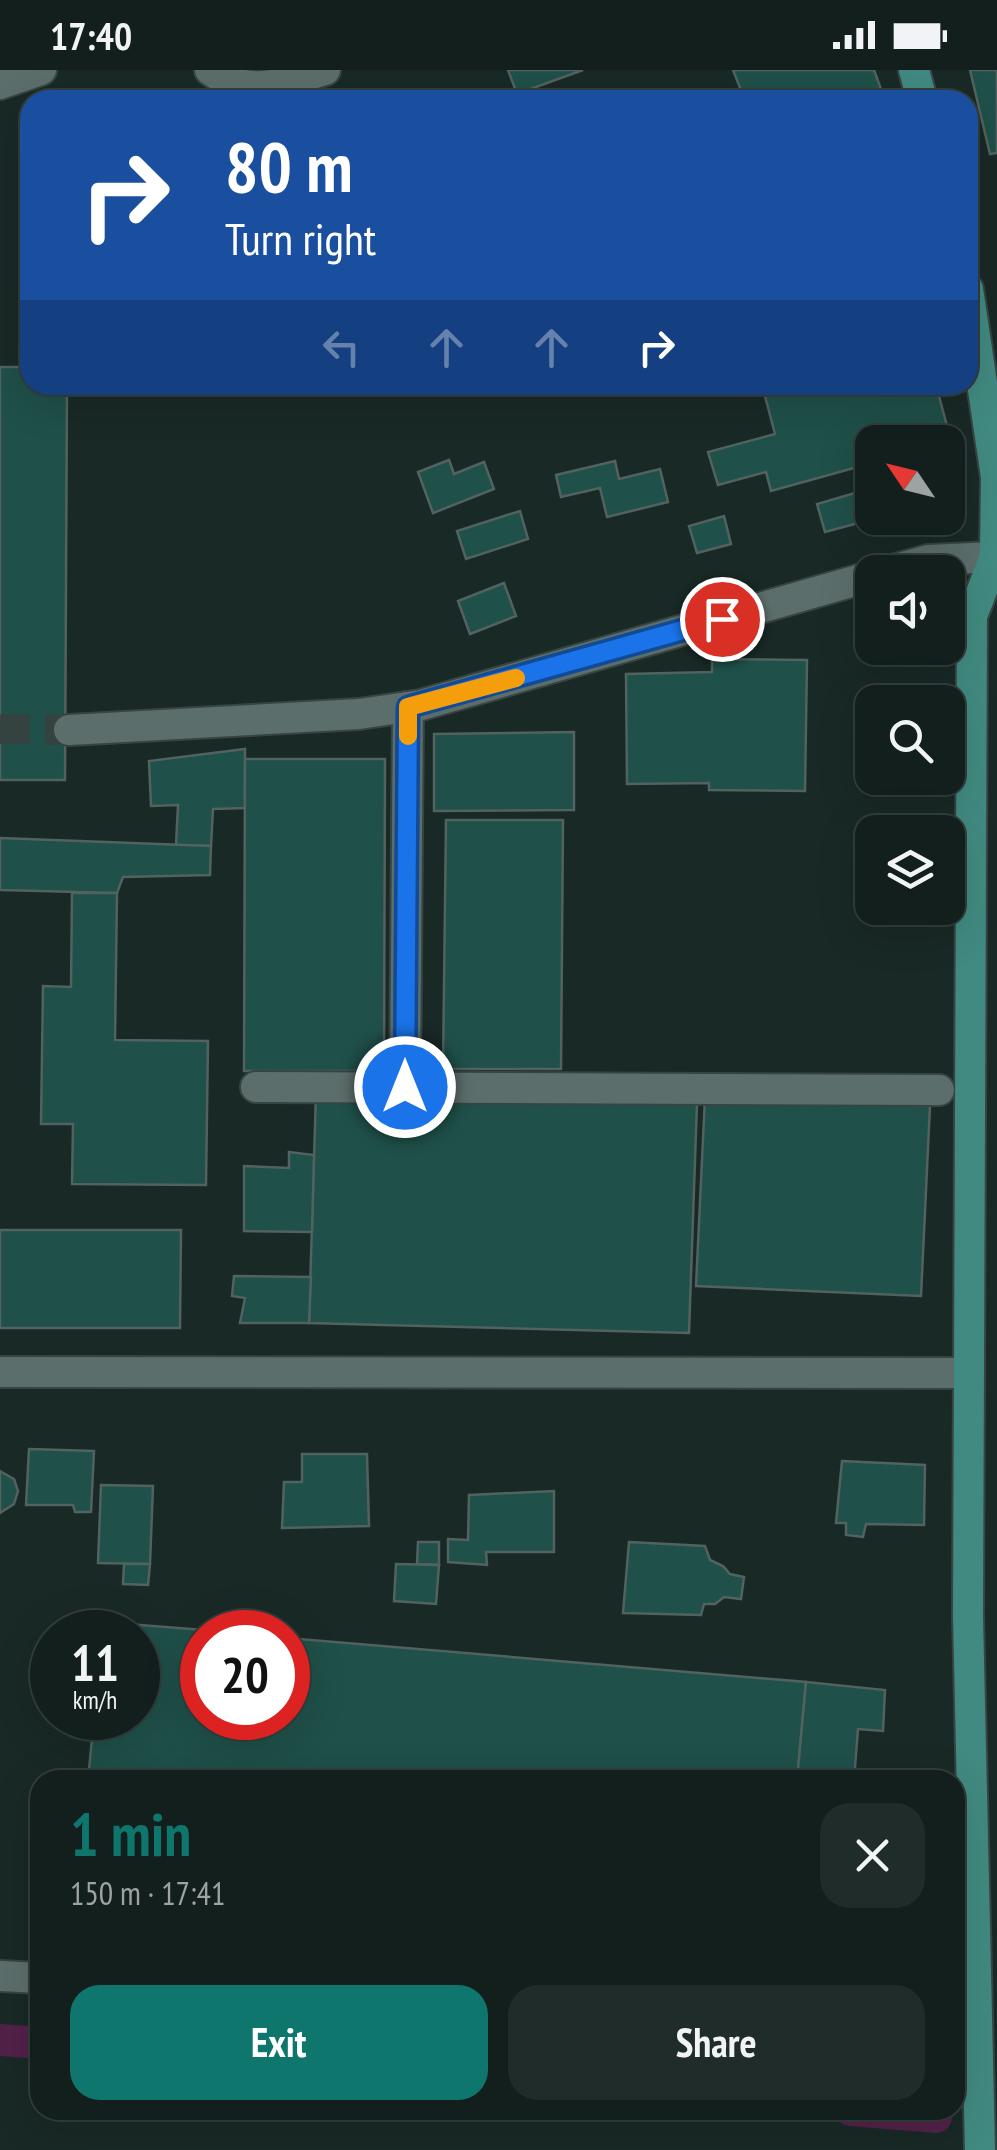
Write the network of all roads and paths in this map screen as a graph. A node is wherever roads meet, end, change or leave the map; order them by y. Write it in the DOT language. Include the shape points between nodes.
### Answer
graph roads {
  1 [pos="41,70"];
  2 [pos="210,70"];
  3 [pos="325,70"];
  4 [pos="0,84"];
  5 [pos="978,356"];
  6 [pos="997,519"];
  7 [pos="995,557"];
  8 [pos="965,558"];
  9 [pos="855,581"];
  10 [pos="408,707"];
  11 [pos="69,730"];
  12 [pos="256,1087"];
  13 [pos="405,1087"];
  14 [pos="939,1090"];
  15 [pos="0,1372"];
  16 [pos="969,1373"];
  17 [pos="0,1976"];
  18 [pos="30,1978"];
  19 [pos="966,1992"];
  20 [pos="966,2040"];
  21 [pos="980,2150"];
  1 -- 4 [label="street"];
  2 -- 3 [label="street" via="248,86"];
  5 -- 6 [label="main road"];
  6 -- 7 [label="main road"];
  7 -- 8 [label="street"];
  7 -- 16 [label="main road" via="972,616"];
  9 -- 10 [label="street"];
  10 -- 11 [label="street"];
  10 -- 13 [label="street"];
  12 -- 13 [label="street"];
  13 -- 14 [label="street"];
  15 -- 16 [label="street"];
  16 -- 19 [label="main road"];
  17 -- 18 [label="street"];
  19 -- 20 [label="main road"];
  20 -- 21 [label="main road"];
}
